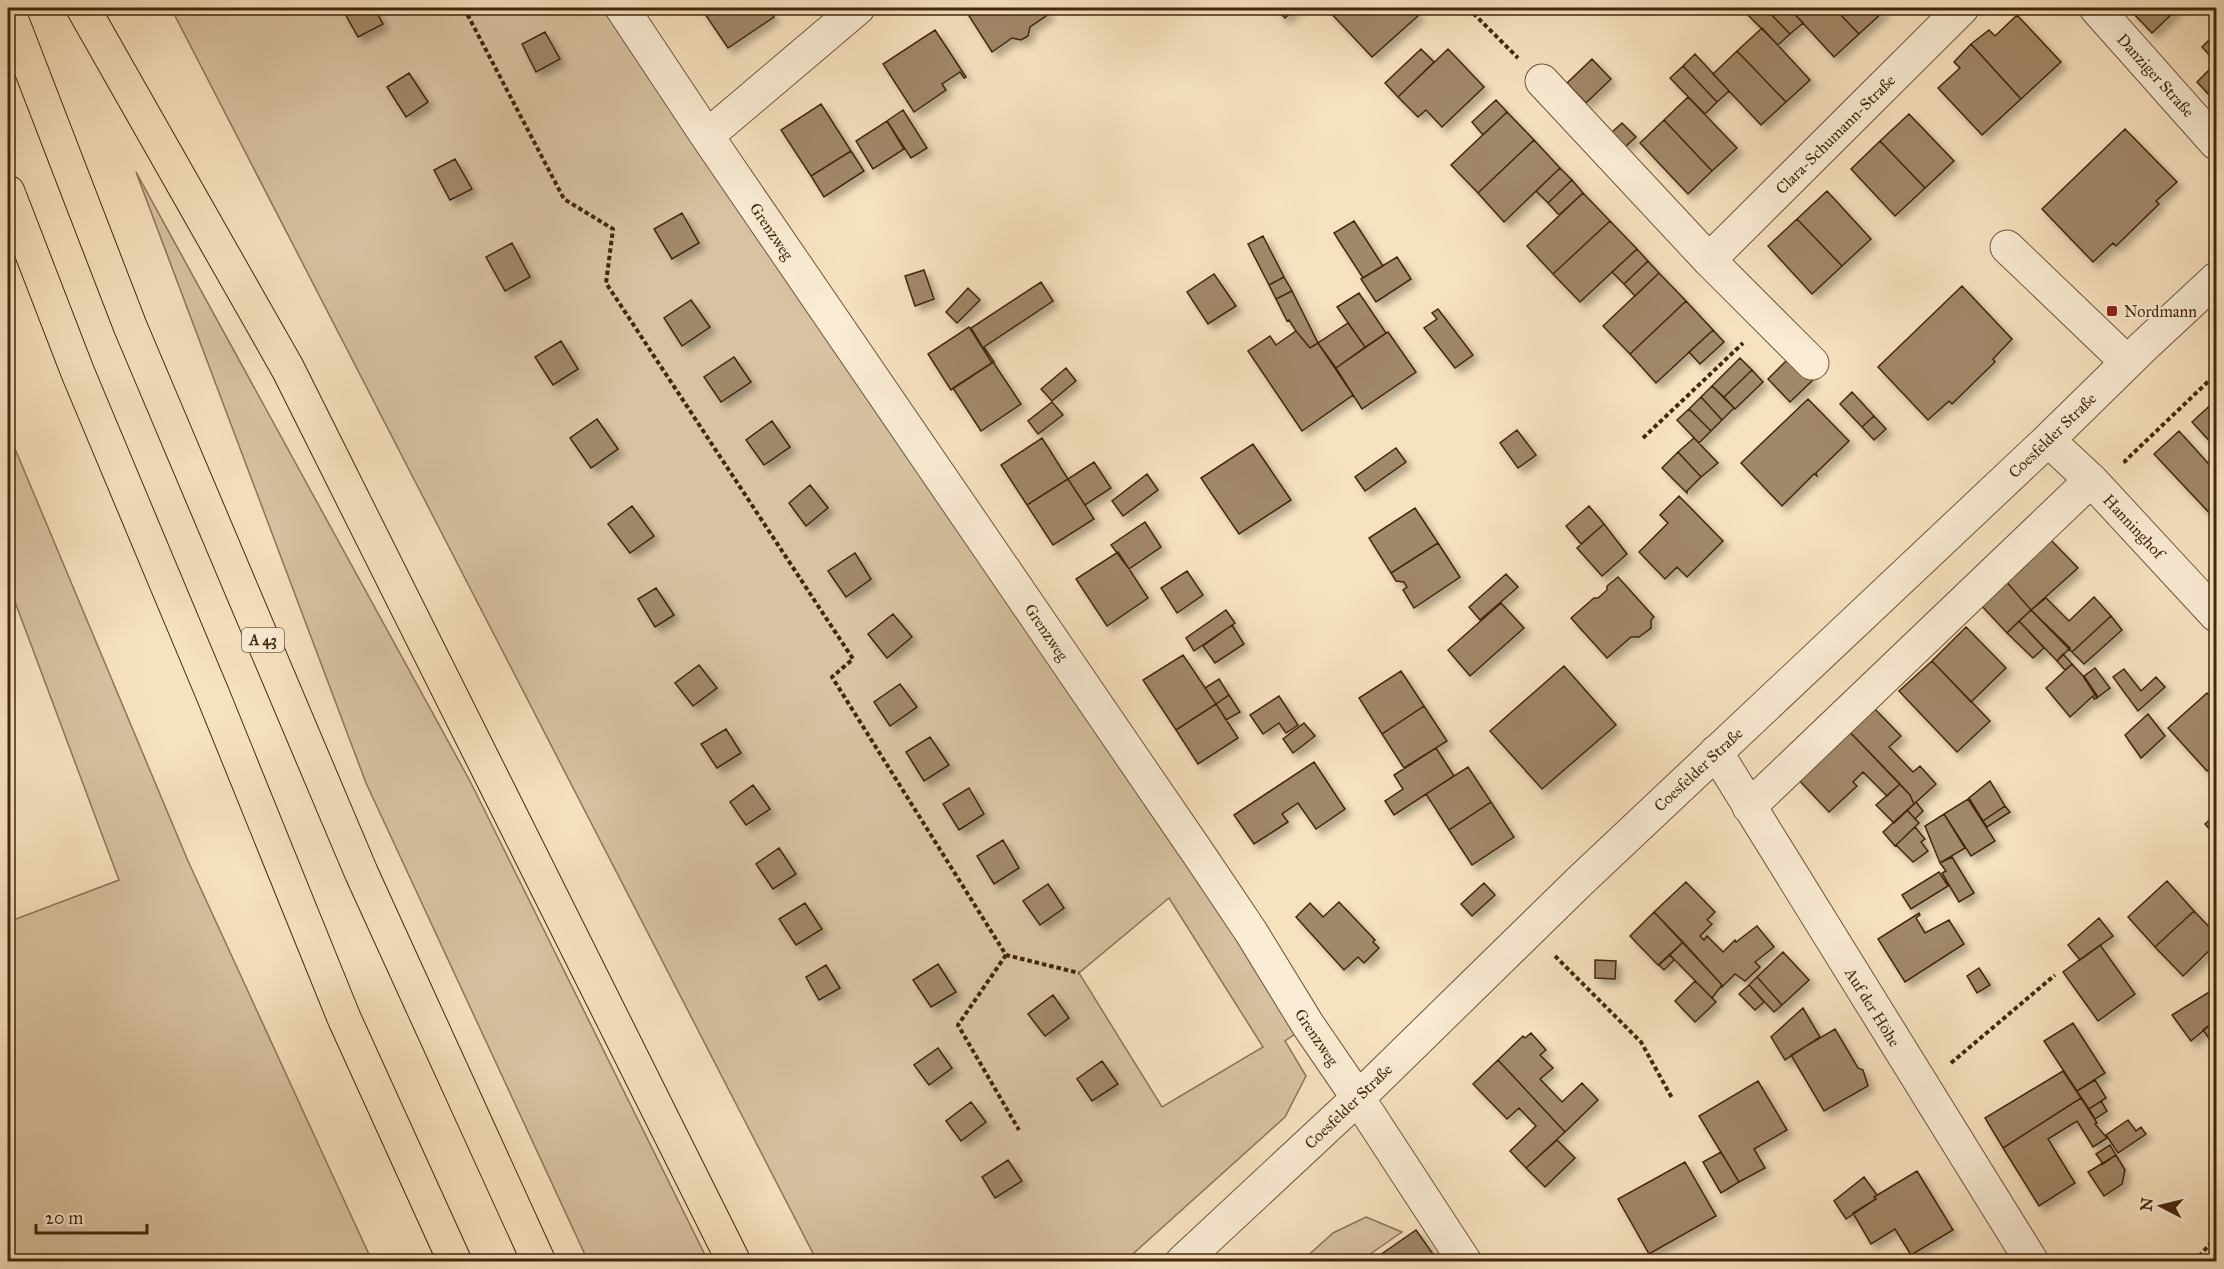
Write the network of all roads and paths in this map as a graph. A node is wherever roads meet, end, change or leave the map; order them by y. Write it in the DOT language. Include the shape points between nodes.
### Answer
graph roads {
  1 [pos="83,8"];
  2 [pos="464,8"];
  3 [pos="622,8"];
  4 [pos="858,8"];
  5 [pos="1468,8"];
  6 [pos="1962,8"];
  7 [pos="2096,8"];
  8 [pos="8,10"];
  9 [pos="1542,81"];
  10 [pos="707,136"];
  11 [pos="2217,142"];
  12 [pos="8,192"];
  13 [pos="2007,247"];
  14 [pos="1709,260"];
  15 [pos="2217,279"];
  16 [pos="1768,320"];
  17 [pos="2127,362"];
  18 [pos="1812,363"];
  19 [pos="2217,374"];
  20 [pos="1643,438"];
  21 [pos="2048,440"];
  22 [pos="2132,470"];
  23 [pos="2091,480"];
  24 [pos="2217,615"];
  25 [pos="1716,752"];
  26 [pos="1749,807"];
  27 [pos="1529,930"];
  28 [pos="1006,955"];
  29 [pos="1079,973"];
  30 [pos="2055,975"];
  31 [pos="1923,1087"];
  32 [pos="1358,1098"];
  33 [pos="1672,1098"];
  34 [pos="1019,1130"];
  35 [pos="2217,1237"];
  36 [pos="455,1262"];
  37 [pos="538,1262"];
  38 [pos="734,1262"];
  39 [pos="1182,1262"];
  40 [pos="1465,1262"];
  41 [pos="2032,1262"];
  42 [pos="2194,1262"];
  1 -- 38 [label="highway" via="288,369"];
  2 -- 28 [label="path" via="564,199 613,229 606,283 853,659 832,677"];
  3 -- 10 [label="street, Grenzweg"];
  4 -- 10 [label="street"];
  5 -- 9 [label="path"];
  6 -- 14 [label="street, Clara-Schumann-Straße"];
  7 -- 11 [label="street, Danziger Straße"];
  8 -- 37 [label="highway, A 43" via="130,326 361,872"];
  9 -- 14 [label="street"];
  10 -- 32 [label="street, Grenzweg" via="1203,859"];
  12 -- 36 [label="highway" via="78,373 344,1018"];
  13 -- 17 [label="street"];
  14 -- 16 [label="street"];
  15 -- 17 [label="street, Coesfelder Straße"];
  16 -- 18 [label="street"];
  16 -- 20 [label="path"];
  17 -- 21 [label="street, Coesfelder Straße"];
  19 -- 22 [label="path" via="2125,461"];
  21 -- 23 [label="street, Hanninghof"];
  21 -- 25 [label="street, Coesfelder Straße"];
  23 -- 24 [label="street, Hanninghof"];
  23 -- 26 [label="street"];
  25 -- 26 [label="street, Auf der Höhe"];
  25 -- 27 [label="street, Coesfelder Straße"];
  26 -- 31 [label="street, Auf der Höhe"];
  27 -- 32 [label="street, Coesfelder Straße"];
  27 -- 33 [label="path" via="1641,1042"];
  28 -- 29 [label="path"];
  28 -- 34 [label="path" via="958,1026"];
  30 -- 31 [label="path"];
  31 -- 41 [label="street, Auf der Höhe"];
  32 -- 39 [label="street, Coesfelder Straße"];
  32 -- 40 [label="street, Grenzweg"];
  35 -- 42 [label="path"];
}
